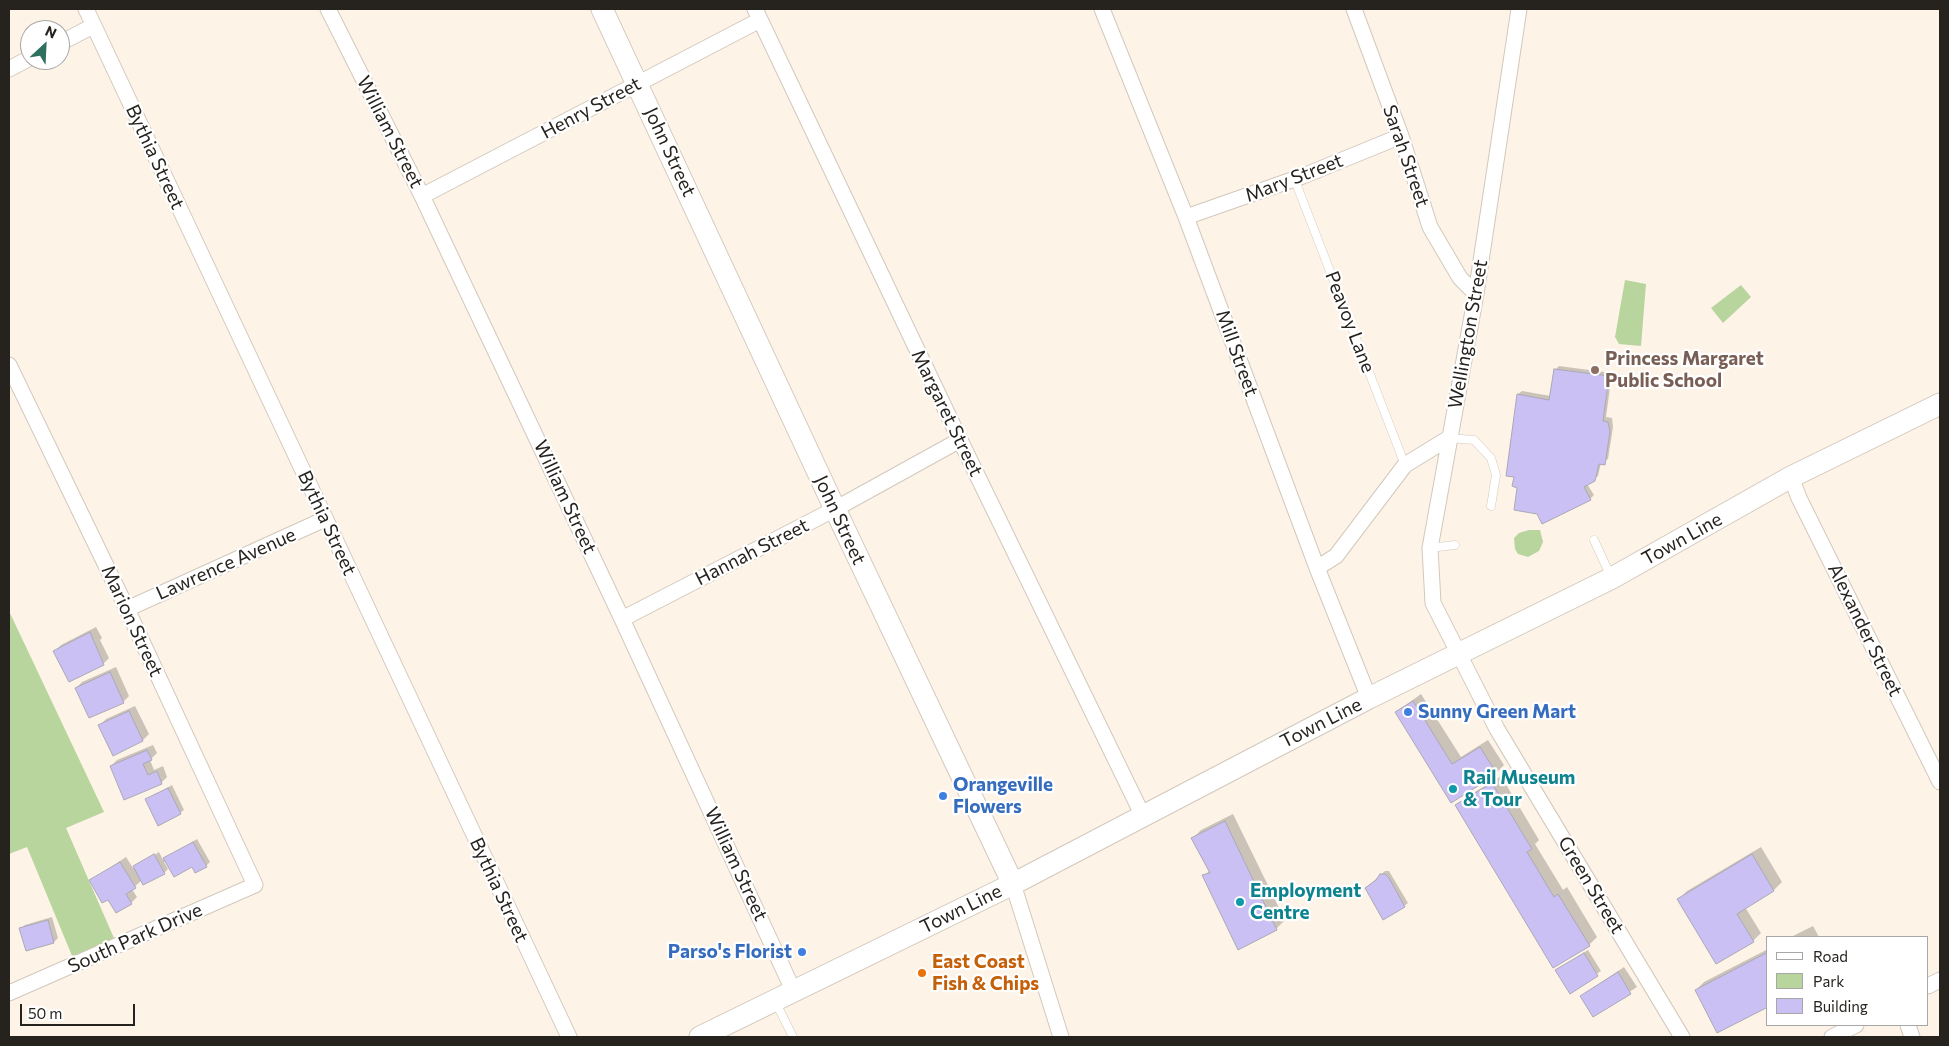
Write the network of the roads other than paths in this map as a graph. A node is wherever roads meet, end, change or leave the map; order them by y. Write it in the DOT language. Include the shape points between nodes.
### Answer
graph roads {
  1 [pos="86,9"];
  2 [pos="328,9"];
  3 [pos="602,9"];
  4 [pos="1102,9"];
  5 [pos="1354,9"];
  6 [pos="1520,9"];
  7 [pos="758,14"];
  8 [pos="94,26"];
  9 [pos="70,38"];
  10 [pos="638,84"];
  11 [pos="1401,136"];
  12 [pos="1294,178"];
  13 [pos="422,196"];
  14 [pos="1186,217"];
  15 [pos="1476,294"];
  16 [pos="9,366"];
  17 [pos="1940,404"];
  18 [pos="1449,438"];
  19 [pos="960,440"];
  20 [pos="1405,465"];
  21 [pos="1791,477"];
  22 [pos="1490,506"];
  23 [pos="835,509"];
  24 [pos="325,519"];
  25 [pos="1594,540"];
  26 [pos="1455,545"];
  27 [pos="1430,548"];
  28 [pos="1317,568"];
  29 [pos="1612,578"];
  30 [pos="127,609"];
  31 [pos="622,619"];
  32 [pos="1458,654"];
  33 [pos="1368,698"];
  34 [pos="1940,782"];
  35 [pos="1142,814"];
  36 [pos="252,879"];
  37 [pos="1013,884"];
  38 [pos="793,990"];
  39 [pos="9,993"];
  40 [pos="774,999"];
  41 [pos="1854,1026"];
  42 [pos="569,1037"];
  43 [pos="700,1037"];
  44 [pos="793,1037"];
  45 [pos="1061,1037"];
  46 [pos="1682,1037"];
  47 [pos="1832,1037"];
  1 -- 8 [label="street, Bythia Street"];
  2 -- 13 [label="street, William Street"];
  3 -- 10 [label="main road, John Street"];
  4 -- 14 [label="street, Mill Street"];
  5 -- 11 [label="street, Sarah Street"];
  6 -- 15 [label="street, Wellington Street"];
  7 -- 10 [label="street, Henry Street"];
  7 -- 19 [label="street, Margaret Street"];
  8 -- 9 [label="street"];
  8 -- 24 [label="street, Bythia Street"];
  10 -- 13 [label="street, Henry Street"];
  10 -- 23 [label="main road, John Street"];
  11 -- 12 [label="street, Mary Street"];
  11 -- 15 [label="street, Sarah Street" via="1430,226 1460,278"];
  12 -- 14 [label="street, Mary Street"];
  12 -- 20 [label="lane, Peavoy Lane"];
  13 -- 31 [label="street, William Street"];
  14 -- 28 [label="street, Mill Street"];
  15 -- 18 [label="street, Wellington Street"];
  16 -- 30 [label="street, Marion Street"];
  17 -- 21 [label="main road, Town Line"];
  18 -- 20 [label="street"];
  18 -- 22 [label="lane" via="1474,440 1490,458 1496,475"];
  18 -- 27 [label="street, Wellington Street"];
  19 -- 23 [label="street, Hannah Street"];
  19 -- 35 [label="street, Margaret Street"];
  20 -- 28 [label="street" via="1336,556"];
  21 -- 29 [label="main road, Town Line"];
  21 -- 34 [label="street, Alexander Street"];
  23 -- 31 [label="street, Hannah Street"];
  23 -- 37 [label="main road, John Street"];
  24 -- 30 [label="street, Lawrence Avenue"];
  24 -- 42 [label="street, Bythia Street"];
  25 -- 29 [label="lane"];
  26 -- 27 [label="lane"];
  27 -- 32 [label="street, Wellington Street" via="1433,603"];
  28 -- 33 [label="street, Mill Street"];
  29 -- 32 [label="main road, Town Line"];
  30 -- 36 [label="street, Marion Street"];
  31 -- 38 [label="street, William Street"];
  32 -- 33 [label="main road, Town Line"];
  32 -- 46 [label="street, Green Street" via="1497,729"];
  33 -- 35 [label="main road, Town Line"];
  35 -- 37 [label="main road, Town Line"];
  36 -- 39 [label="street, South Park Drive" via="255,886"];
  37 -- 38 [label="main road, Town Line"];
  37 -- 45 [label="street, John Street"];
  38 -- 40 [label="main road, Town Line"];
  40 -- 43 [label="main road, Town Line"];
  40 -- 44 [label="lane"];
  41 -- 47 [label="street"];
}
